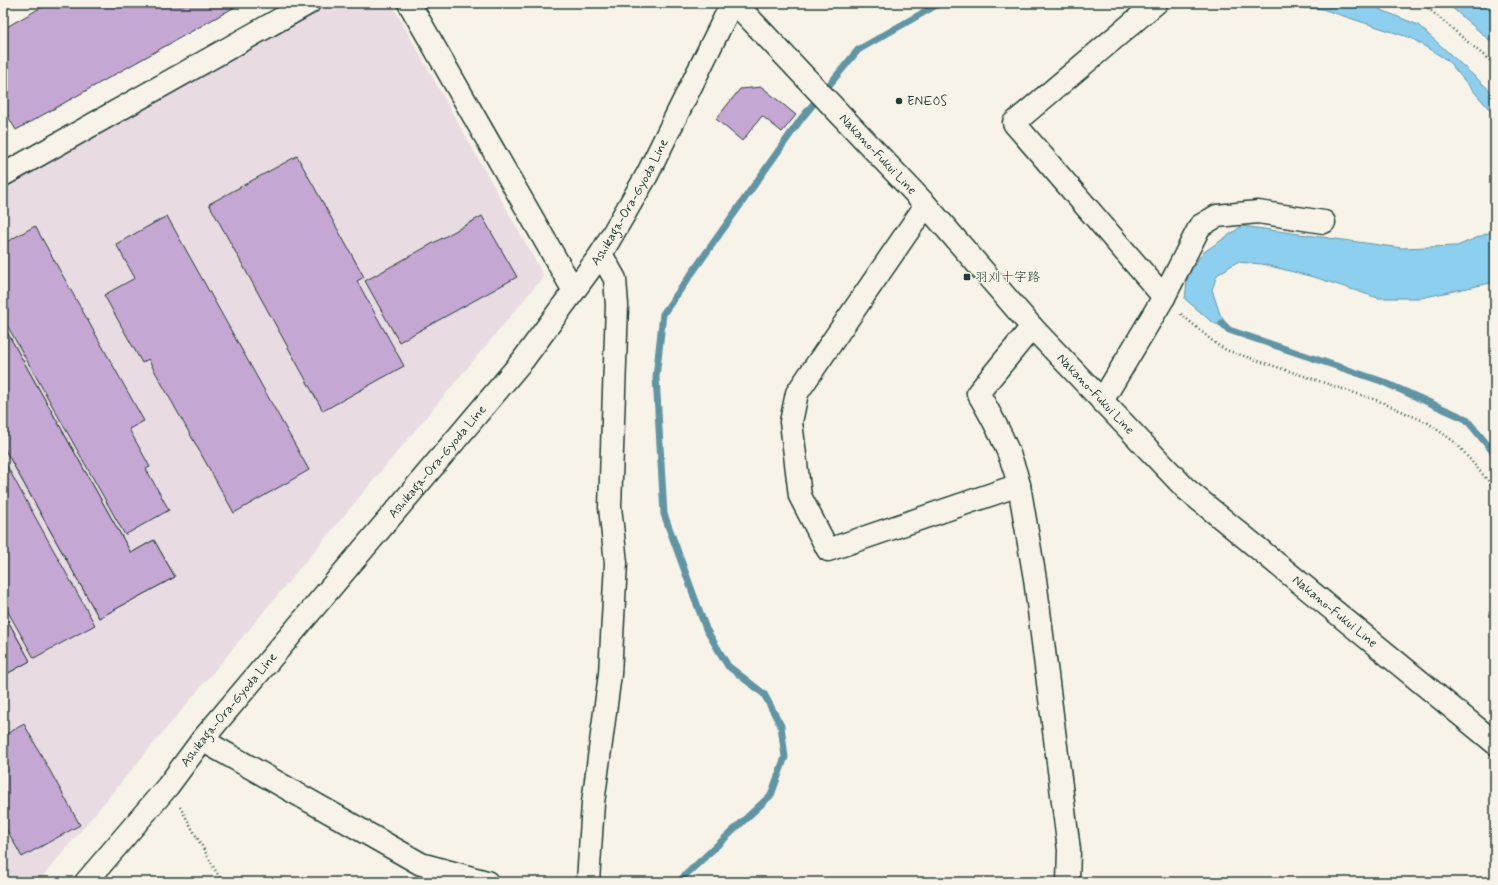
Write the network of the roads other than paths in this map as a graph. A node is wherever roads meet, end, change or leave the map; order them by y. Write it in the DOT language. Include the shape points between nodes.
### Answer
graph roads {
  1 [pos="309,3"];
  2 [pos="409,3"];
  3 [pos="732,3"];
  4 [pos="736,3"];
  5 [pos="1156,3"];
  6 [pos="3,175"];
  7 [pos="926,205"];
  8 [pos="1324,222"];
  9 [pos="601,254"];
  10 [pos="574,291"];
  11 [pos="1164,297"];
  12 [pos="1032,327"];
  13 [pos="1102,402"];
  14 [pos="1019,485"];
  15 [pos="202,740"];
  16 [pos="1495,743"];
  17 [pos="86,882"];
  18 [pos="487,882"];
  19 [pos="588,882"];
  20 [pos="1068,882"];
  1 -- 6 [label="street"];
  2 -- 10 [label="street"];
  3 -- 9 [label="street, Ashikaga-Ora-Gyoda Line" via="647,175"];
  4 -- 7 [label="street, Nakano-Fukui Line"];
  5 -- 11 [label="street" via="1014,123"];
  7 -- 12 [label="street, Nakano-Fukui Line"];
  7 -- 14 [label="street" via="797,393 792,422 800,496 828,550"];
  8 -- 11 [label="street" via="1258,212 1217,216 1200,226"];
  9 -- 10 [label="street, Ashikaga-Ora-Gyoda Line"];
  9 -- 19 [label="street" via="615,279 617,305 610,507 616,562 610,674 593,803"];
  10 -- 15 [label="street, Ashikaga-Ora-Gyoda Line" via="523,360"];
  11 -- 13 [label="street"];
  12 -- 13 [label="street, Nakano-Fukui Line"];
  12 -- 14 [label="street" via="978,393 996,424"];
  13 -- 16 [label="street, Nakano-Fukui Line" via="1186,489"];
  14 -- 20 [label="street" via="1035,579 1068,842"];
  15 -- 17 [label="street, Ashikaga-Ora-Gyoda Line" via="168,786"];
  15 -- 18 [label="street" via="422,864"];
}
